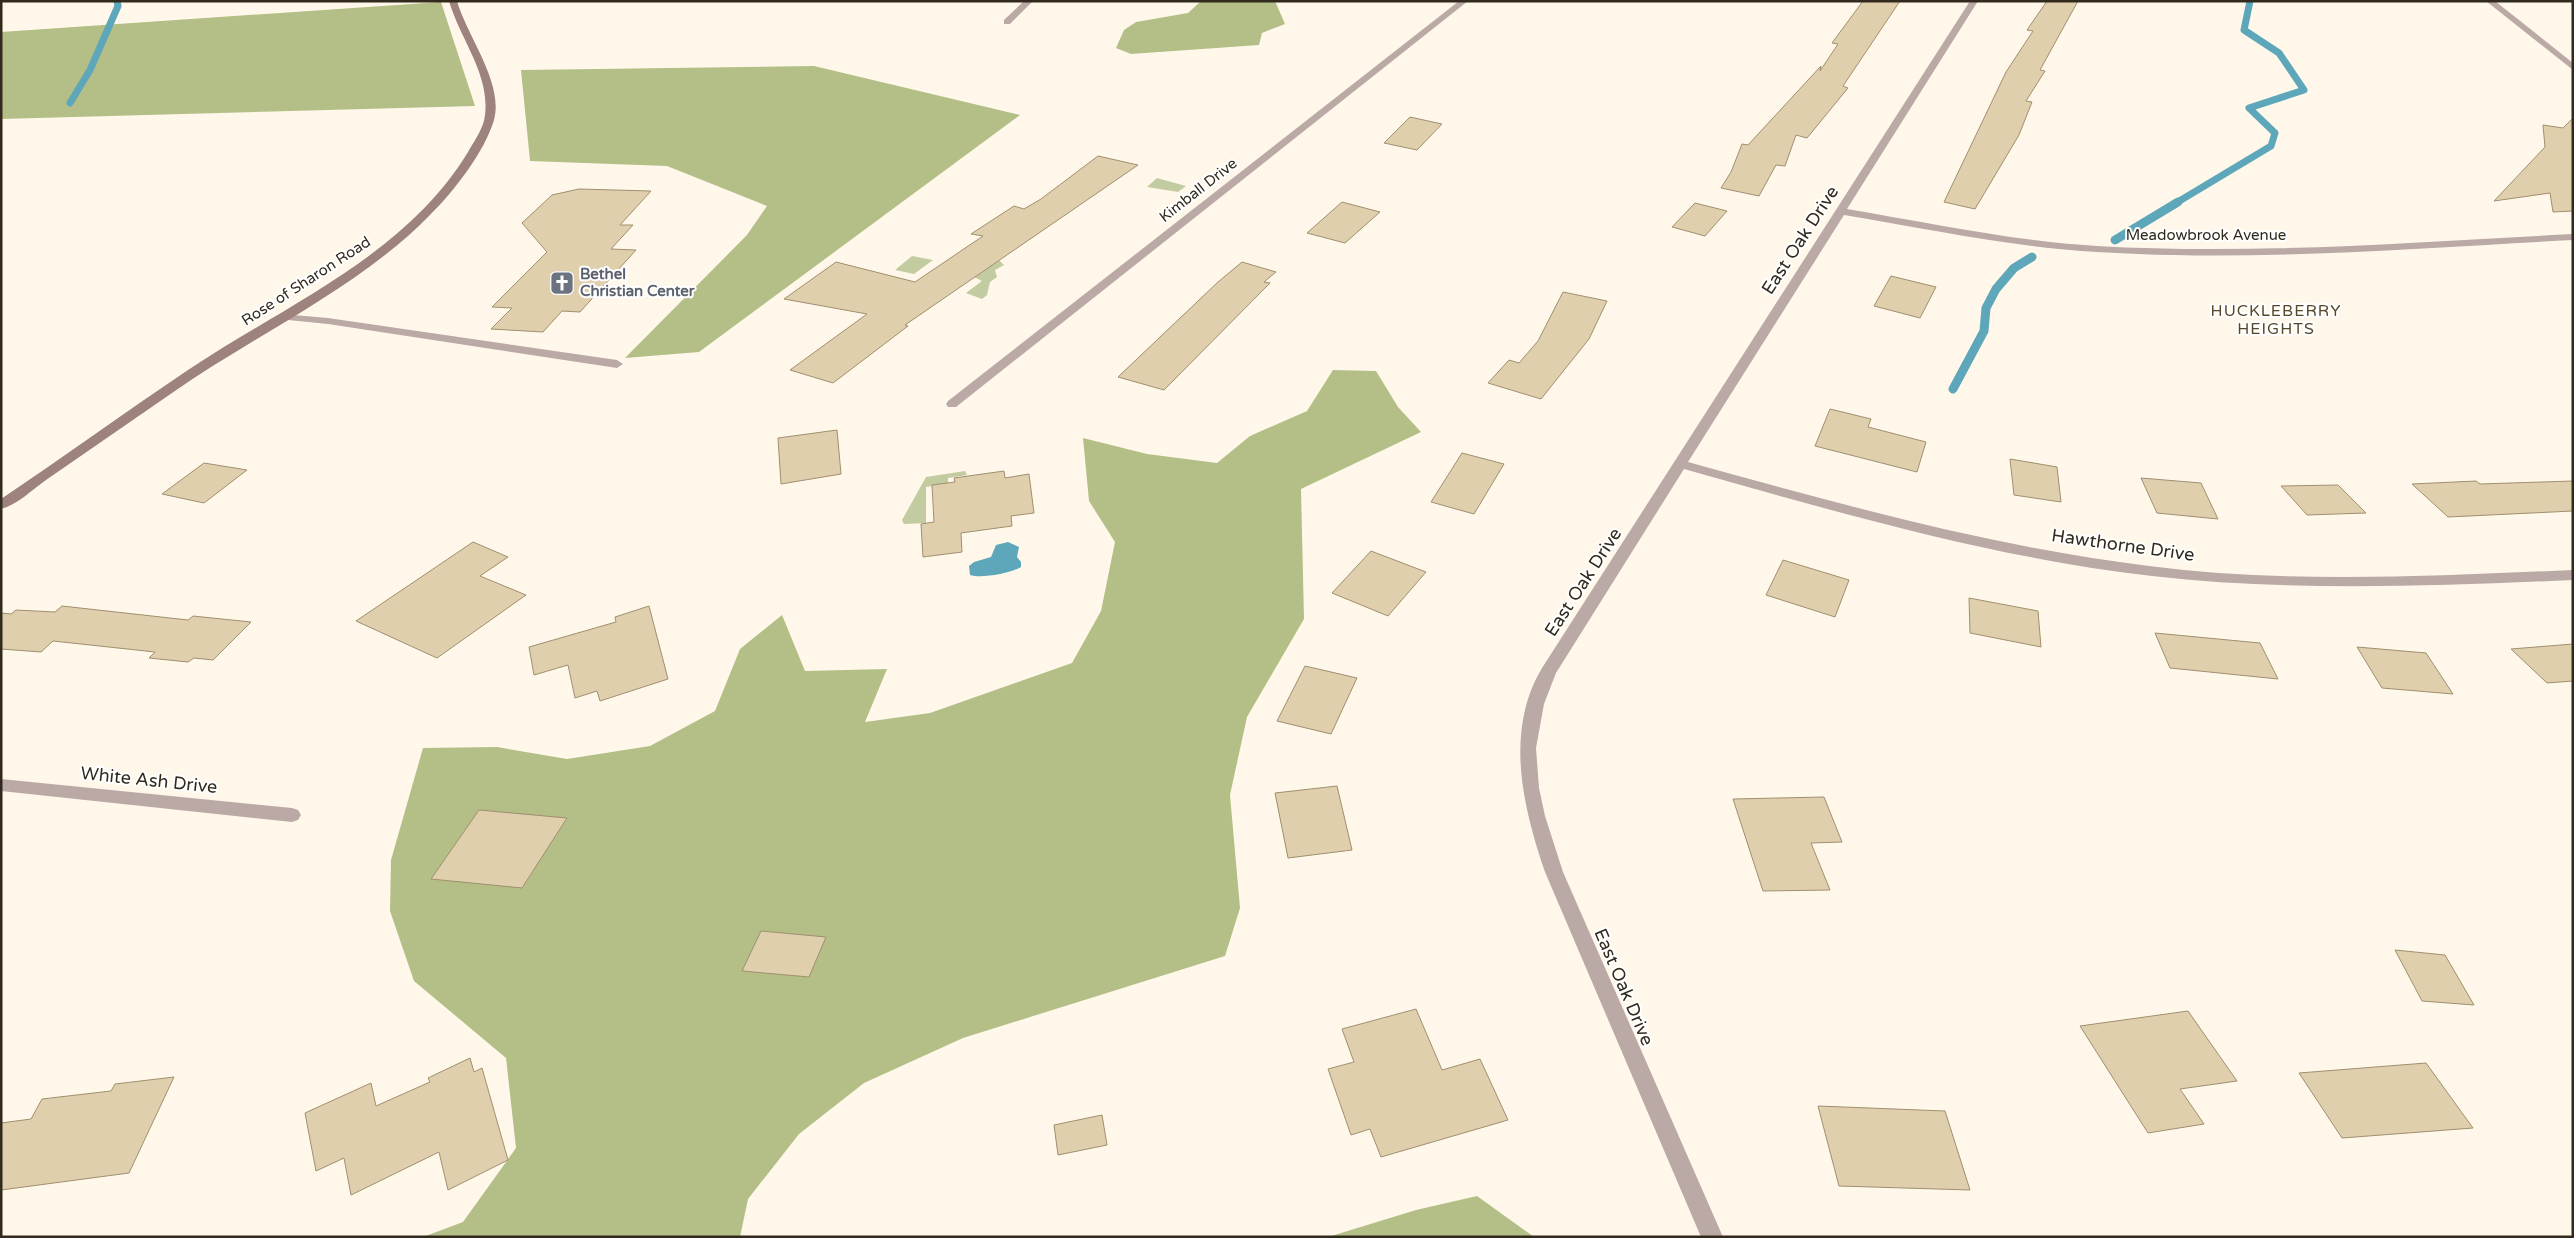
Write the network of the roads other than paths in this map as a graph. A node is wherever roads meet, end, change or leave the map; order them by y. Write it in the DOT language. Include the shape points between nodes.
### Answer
graph roads {
  1 [pos="453,1"];
  2 [pos="1029,1"];
  3 [pos="1464,1"];
  4 [pos="1974,1"];
  5 [pos="2490,1"];
  6 [pos="1007,22"];
  7 [pos="2573,67"];
  8 [pos="1841,211"];
  9 [pos="2573,237"];
  10 [pos="282,317"];
  11 [pos="617,364"];
  12 [pos="952,404"];
  13 [pos="1680,464"];
  14 [pos="1,505"];
  15 [pos="2573,575"];
  16 [pos="1,785"];
  17 [pos="292,815"];
  18 [pos="1712,1237"];
  1 -- 10 [label="street, Rose of Sharon Road" via="456,15 490,86 490,117 468,165 450,189 407,230"];
  2 -- 6 [label="street"];
  3 -- 12 [label="street, Kimball Drive"];
  4 -- 8 [label="street, East Oak Drive"];
  5 -- 7 [label="street"];
  8 -- 9 [label="street, Meadowbrook Avenue" via="1993,238 2154,252 2272,252"];
  8 -- 13 [label="street, East Oak Drive"];
  10 -- 11 [label="street"];
  10 -- 14 [label="street, Rose of Sharon Road" via="192,372"];
  13 -- 15 [label="street, Hawthorne Drive" via="1789,495 1956,535 2070,559 2152,571 2332,580"];
  13 -- 18 [label="street, East Oak Drive" via="1548,672 1534,706 1527,758 1539,828 1572,913"];
  16 -- 17 [label="street, White Ash Drive"];
}
